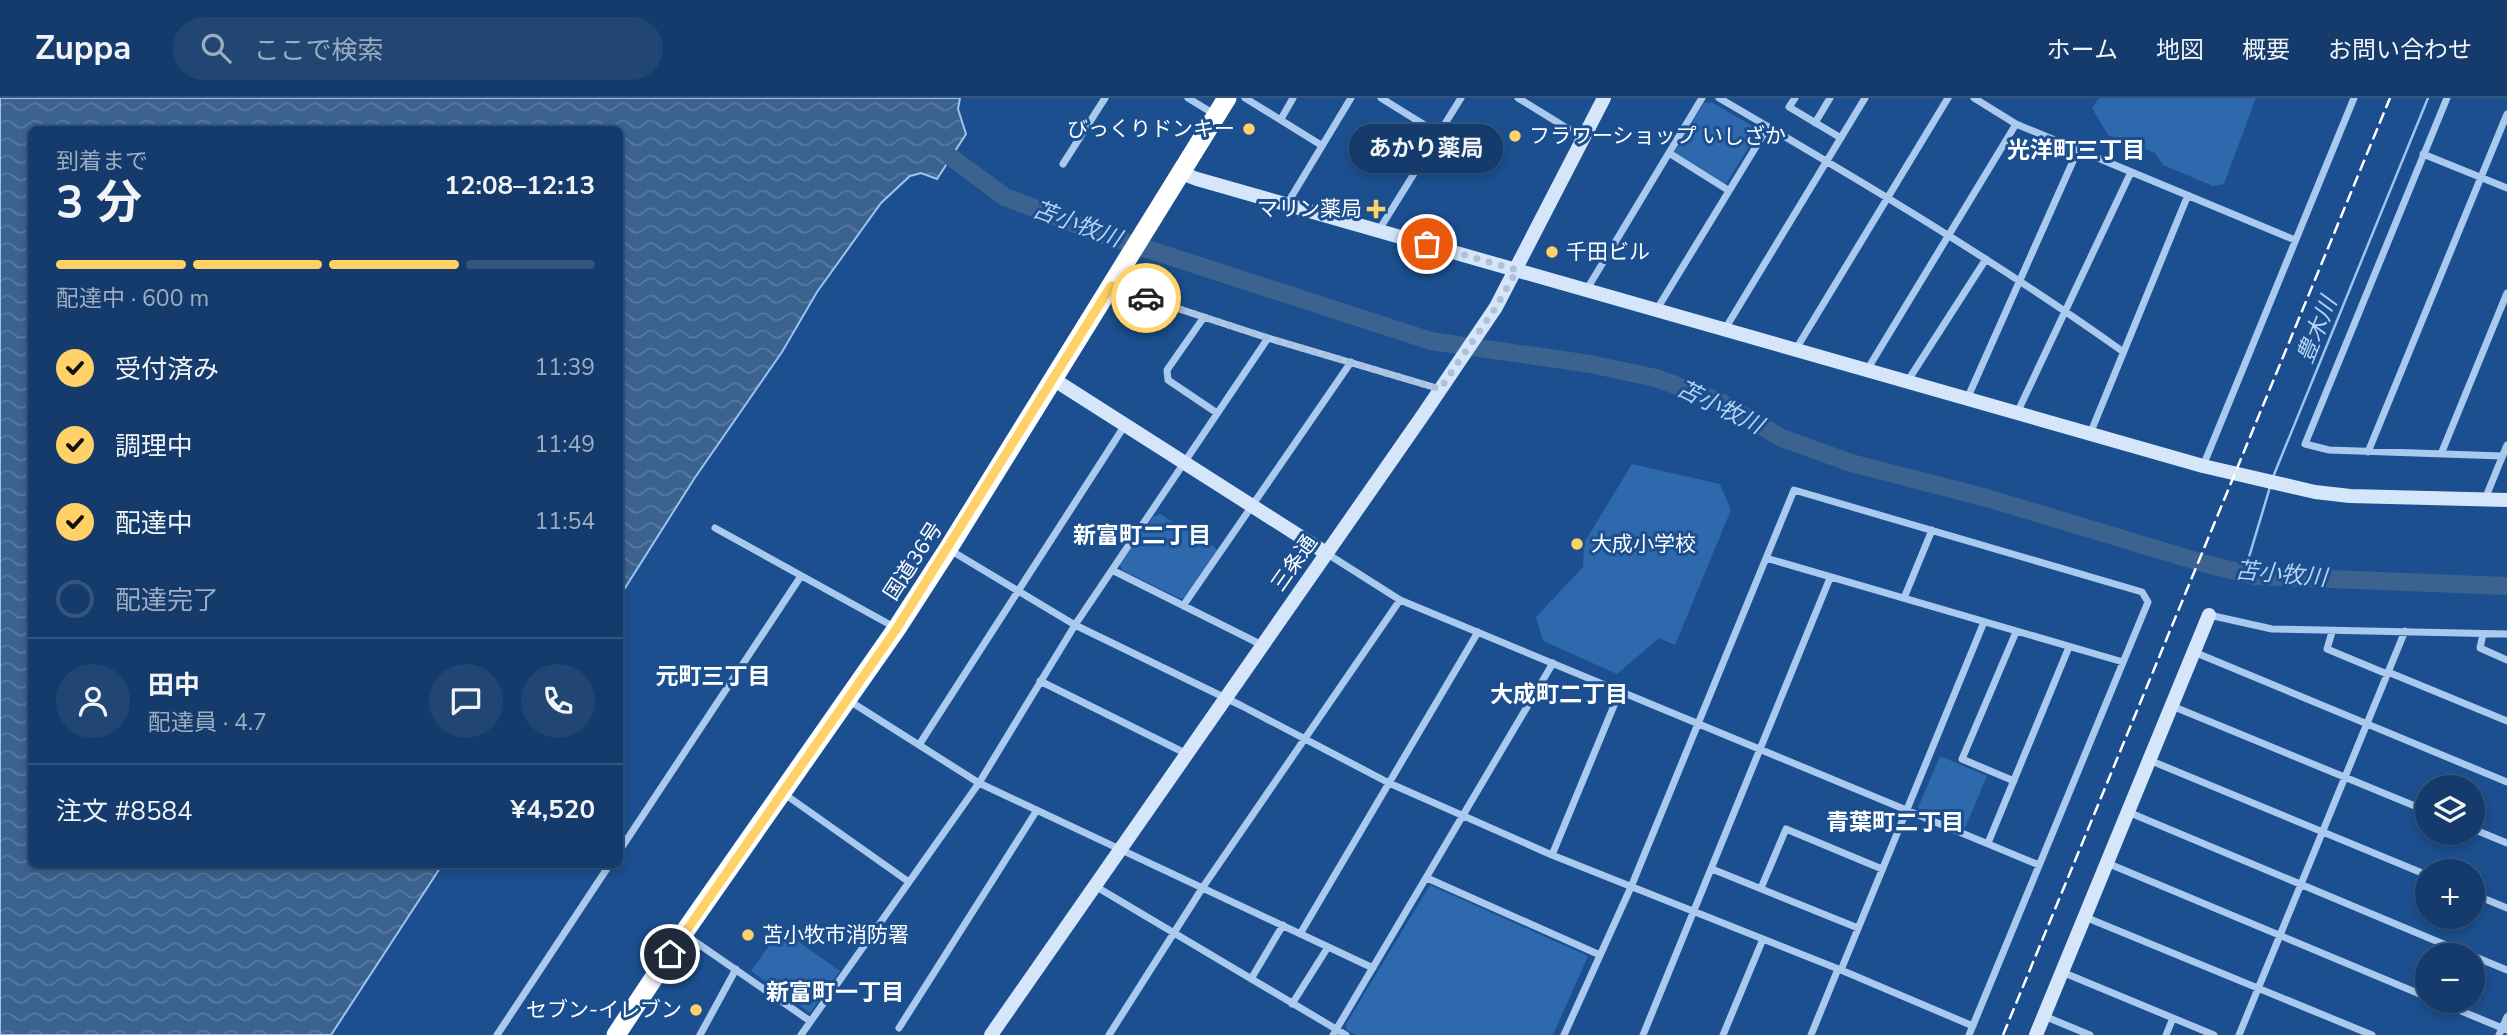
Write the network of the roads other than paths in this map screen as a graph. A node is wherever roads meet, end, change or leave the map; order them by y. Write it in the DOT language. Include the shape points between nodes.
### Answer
graph roads {
  1 [pos="1105,98"];
  2 [pos="1188,98"];
  3 [pos="1227,98"];
  4 [pos="1245,98"];
  5 [pos="1293,98"];
  6 [pos="1351,98"];
  7 [pos="1381,98"];
  8 [pos="1461,98"];
  9 [pos="1518,98"];
  10 [pos="1604,98"];
  11 [pos="1702,98"];
  12 [pos="1718,98"];
  13 [pos="1737,98"];
  14 [pos="1795,98"];
  15 [pos="1830,98"];
  16 [pos="1865,98"];
  17 [pos="1948,98"];
  18 [pos="1974,98"];
  19 [pos="2354,98"];
  20 [pos="2446,98"];
  21 [pos="1732,106"];
  22 [pos="2507,114"];
  23 [pos="1216,116"];
  24 [pos="1281,119"];
  25 [pos="1815,122"];
  26 [pos="2016,124"];
  27 [pos="1768,127"];
  28 [pos="1439,134"];
  29 [pos="1584,138"];
  30 [pos="1840,138"];
  31 [pos="1321,145"];
  32 [pos="2078,150"];
  33 [pos="1669,153"];
  34 [pos="2423,154"];
  35 [pos="1826,162"];
  36 [pos="1063,164"];
  37 [pos="2131,172"];
  38 [pos="1181,173"];
  39 [pos="2481,177"];
  40 [pos="2507,188"];
  41 [pos="1728,190"];
  42 [pos="2188,195"];
  43 [pos="1888,199"];
  44 [pos="1287,205"];
  45 [pos="1379,230"];
  46 [pos="1948,235"];
  47 [pos="2295,240"];
  48 [pos="1986,259"];
  49 [pos="1517,270"];
  50 [pos="2019,280"];
  51 [pos="1114,281"];
  52 [pos="1587,289"];
  53 [pos="2507,293"];
  54 [pos="1657,309"];
  55 [pos="2065,311"];
  56 [pos="1204,317"];
  57 [pos="1725,328"];
  58 [pos="1268,338"];
  59 [pos="1796,350"];
  60 [pos="2122,351"];
  61 [pos="1351,362"];
  62 [pos="1867,370"];
  63 [pos="1053,379"];
  64 [pos="1907,382"];
  65 [pos="1440,389"];
  66 [pos="1967,400"];
  67 [pos="1217,413"];
  68 [pos="2017,414"];
  69 [pos="1126,425"];
  70 [pos="2089,435"];
  71 [pos="2507,445"];
  72 [pos="2368,452"];
  73 [pos="2441,454"];
  74 [pos="2502,456"];
  75 [pos="1184,463"];
  76 [pos="2203,466"];
  77 [pos="2484,500"];
  78 [pos="2507,500"];
  79 [pos="1254,507"];
  80 [pos="715,528"];
  81 [pos="1932,530"];
  82 [pos="948,549"];
  83 [pos="1326,553"];
  84 [pos="1766,558"];
  85 [pos="1112,570"];
  86 [pos="801,576"];
  87 [pos="1830,578"];
  88 [pos="1018,592"];
  89 [pos="1904,598"];
  90 [pos="1400,600"];
  91 [pos="1183,606"];
  92 [pos="2209,615"];
  93 [pos="1984,622"];
  94 [pos="1074,625"];
  95 [pos="897,628"];
  96 [pos="2405,631"];
  97 [pos="1478,632"];
  98 [pos="2016,632"];
  99 [pos="2332,632"];
  100 [pos="2483,634"];
  101 [pos="2507,634"];
  102 [pos="1262,645"];
  103 [pos="2069,647"];
  104 [pos="2193,652"];
  105 [pos="2507,660"];
  106 [pos="2123,662"];
  107 [pos="1553,663"];
  108 [pos="2388,673"];
  109 [pos="1040,681"];
  110 [pos="1620,691"];
  111 [pos="1225,698"];
  112 [pos="848,700"];
  113 [pos="2171,705"];
  114 [pos="2507,721"];
  115 [pos="1697,724"];
  116 [pos="2367,725"];
  117 [pos="1304,739"];
  118 [pos="919,745"];
  119 [pos="1760,750"];
  120 [pos="1186,754"];
  121 [pos="2148,760"];
  122 [pos="2345,777"];
  123 [pos="2014,781"];
  124 [pos="2507,782"];
  125 [pos="979,783"];
  126 [pos="1389,783"];
  127 [pos="782,792"];
  128 [pos="2415,806"];
  129 [pos="1037,810"];
  130 [pos="1906,810"];
  131 [pos="2128,812"];
  132 [pos="1462,817"];
  133 [pos="2322,832"];
  134 [pos="2485,835"];
  135 [pos="1988,843"];
  136 [pos="2507,844"];
  137 [pos="623,845"];
  138 [pos="1119,849"];
  139 [pos="1552,855"];
  140 [pos="2107,863"];
  141 [pos="2039,865"];
  142 [pos="607,868"];
  143 [pos="1712,869"];
  144 [pos="1882,869"];
  145 [pos="2415,870"];
  146 [pos="1427,878"];
  147 [pos="909,882"];
  148 [pos="2301,884"];
  149 [pos="1095,886"];
  150 [pos="1203,887"];
  151 [pos="1630,887"];
  152 [pos="1761,888"];
  153 [pos="2485,899"];
  154 [pos="2507,908"];
  155 [pos="1693,912"];
  156 [pos="2085,917"];
  157 [pos="1283,925"];
  158 [pos="1857,929"];
  159 [pos="1174,933"];
  160 [pos="683,934"];
  161 [pos="1300,934"];
  162 [pos="2279,936"];
  163 [pos="1763,939"];
  164 [pos="2441,943"];
  165 [pos="1328,947"];
  166 [pos="1600,955"];
  167 [pos="2485,961"];
  168 [pos="1373,968"];
  169 [pos="1840,969"];
  170 [pos="736,970"];
  171 [pos="2507,970"];
  172 [pos="2062,972"];
  173 [pos="1251,979"];
  174 [pos="2259,988"];
  175 [pos="2415,992"];
  176 [pos="1292,1004"];
  177 [pos="2463,1013"];
  178 [pos="2045,1016"];
  179 [pos="2507,1017"];
  180 [pos="2174,1018"];
  181 [pos="810,1021"];
  182 [pos="1973,1026"];
  183 [pos="899,1028"];
  184 [pos="2503,1031"];
  185 [pos="1335,1032"];
  186 [pos="1112,1033"];
  187 [pos="497,1035"];
  188 [pos="616,1035"];
  189 [pos="700,1035"];
  190 [pos="801,1035"];
  191 [pos="991,1035"];
  192 [pos="1346,1035"];
  193 [pos="1564,1035"];
  194 [pos="1643,1035"];
  195 [pos="1723,1035"];
  196 [pos="1811,1035"];
  197 [pos="1969,1035"];
  198 [pos="2036,1035"];
  199 [pos="2090,1035"];
  200 [pos="2166,1035"];
  201 [pos="2214,1035"];
  202 [pos="2239,1035"];
  203 [pos="2372,1035"];
  1 -- 36 [label="street"];
  2 -- 23 [label="street"];
  3 -- 23 [label="highway, 国道36号"];
  4 -- 24 [label="street"];
  5 -- 24 [label="street"];
  6 -- 31 [label="street"];
  7 -- 28 [label="street"];
  8 -- 28 [label="street"];
  9 -- 29 [label="street"];
  10 -- 29 [label="street, 三条通"];
  11 -- 33 [label="street"];
  12 -- 21 [label="street"];
  13 -- 21 [label="street"];
  14 -- 25 [label="street" via="1789,107"];
  15 -- 25 [label="street"];
  16 -- 30 [label="street"];
  17 -- 43 [label="street"];
  18 -- 26 [label="street"];
  19 -- 47 [label="street"];
  20 -- 34 [label="street"];
  21 -- 27 [label="street"];
  22 -- 39 [label="street"];
  23 -- 38 [label="highway, 国道36号"];
  24 -- 31 [label="street"];
  25 -- 30 [label="street"];
  26 -- 32 [label="street"];
  26 -- 46 [label="street"];
  27 -- 35 [label="street"];
  27 -- 41 [label="street"];
  28 -- 45 [label="street"];
  29 -- 49 [label="street, 三条通"];
  30 -- 35 [label="street"];
  31 -- 44 [label="street"];
  32 -- 37 [label="street"];
  32 -- 50 [label="street"];
  33 -- 41 [label="street"];
  33 -- 52 [label="street"];
  34 -- 39 [label="street"];
  34 -- 72 [label="street" via="2305,444"];
  35 -- 43 [label="street"];
  35 -- 57 [label="street"];
  37 -- 42 [label="street"];
  37 -- 55 [label="street"];
  38 -- 44 [label="street"];
  38 -- 51 [label="highway, 国道36号"];
  39 -- 40 [label="street"];
  39 -- 72 [label="street"];
  41 -- 54 [label="street"];
  42 -- 47 [label="street"];
  42 -- 60 [label="street"];
  43 -- 46 [label="street"];
  43 -- 59 [label="street"];
  44 -- 45 [label="street"];
  45 -- 49 [label="street"];
  46 -- 48 [label="street"];
  46 -- 62 [label="street"];
  47 -- 76 [label="street"];
  48 -- 50 [label="street"];
  48 -- 64 [label="street"];
  49 -- 52 [label="street"];
  49 -- 65 [label="street, 三条通"];
  50 -- 55 [label="street"];
  50 -- 66 [label="street"];
  51 -- 56 [label="street"];
  51 -- 63 [label="highway, 国道36号"];
  52 -- 54 [label="street"];
  53 -- 73 [label="street"];
  54 -- 57 [label="street"];
  55 -- 60 [label="street"];
  55 -- 68 [label="street"];
  56 -- 58 [label="street"];
  56 -- 67 [label="street" via="1166,375"];
  57 -- 59 [label="street"];
  58 -- 61 [label="street"];
  58 -- 67 [label="street"];
  59 -- 62 [label="street"];
  60 -- 70 [label="street"];
  61 -- 65 [label="street"];
  61 -- 79 [label="street"];
  62 -- 64 [label="street"];
  63 -- 69 [label="street"];
  63 -- 82 [label="highway, 国道36号"];
  64 -- 66 [label="street"];
  65 -- 83 [label="street, 三条通"];
  66 -- 68 [label="street"];
  67 -- 75 [label="street"];
  68 -- 70 [label="street"];
  69 -- 75 [label="street"];
  69 -- 88 [label="street"];
  70 -- 76 [label="street"];
  71 -- 74 [label="street"];
  72 -- 73 [label="street"];
  73 -- 74 [label="street"];
  74 -- 77 [label="street"];
  75 -- 79 [label="street"];
  75 -- 85 [label="street"];
  76 -- 77 [label="street" via="2315,492"];
  77 -- 78 [label="street"];
  79 -- 83 [label="street"];
  79 -- 91 [label="street"];
  80 -- 86 [label="street"];
  81 -- 84 [label="street" via="1794,489"];
  81 -- 89 [label="street"];
  81 -- 106 [label="street" via="2142,592 2148,602"];
  82 -- 88 [label="street"];
  82 -- 95 [label="highway, 国道36号"];
  83 -- 90 [label="street"];
  83 -- 102 [label="street, 三条通"];
  84 -- 87 [label="street"];
  84 -- 115 [label="street"];
  85 -- 91 [label="street"];
  85 -- 94 [label="street"];
  86 -- 95 [label="street"];
  86 -- 137 [label="street"];
  87 -- 89 [label="street"];
  87 -- 119 [label="street"];
  88 -- 94 [label="street"];
  88 -- 118 [label="street"];
  89 -- 93 [label="street"];
  90 -- 97 [label="street"];
  90 -- 117 [label="street"];
  91 -- 102 [label="street"];
  92 -- 99 [label="street" via="2260,628"];
  92 -- 104 [label="street"];
  93 -- 98 [label="street"];
  93 -- 130 [label="street"];
  94 -- 109 [label="street"];
  94 -- 111 [label="street"];
  95 -- 112 [label="highway, 国道36号"];
  96 -- 99 [label="street"];
  96 -- 100 [label="street"];
  96 -- 108 [label="street"];
  97 -- 107 [label="street"];
  97 -- 126 [label="street"];
  98 -- 103 [label="street"];
  98 -- 123 [label="street" via="1962,760"];
  99 -- 108 [label="street" via="2327,649"];
  100 -- 101 [label="street"];
  100 -- 105 [label="street" via="2480,648"];
  102 -- 111 [label="street, 三条通"];
  103 -- 106 [label="street"];
  103 -- 123 [label="street"];
  104 -- 113 [label="street"];
  104 -- 116 [label="street"];
  106 -- 141 [label="street"];
  107 -- 110 [label="street"];
  107 -- 132 [label="street"];
  108 -- 114 [label="street"];
  108 -- 116 [label="street"];
  109 -- 120 [label="street"];
  109 -- 125 [label="street"];
  110 -- 115 [label="street"];
  110 -- 139 [label="street"];
  111 -- 117 [label="street"];
  111 -- 120 [label="street, 三条通"];
  112 -- 118 [label="street"];
  112 -- 127 [label="highway, 国道36号"];
  113 -- 121 [label="street"];
  113 -- 122 [label="street"];
  115 -- 119 [label="street"];
  115 -- 151 [label="street"];
  116 -- 122 [label="street"];
  116 -- 124 [label="street"];
  117 -- 126 [label="street"];
  117 -- 150 [label="street"];
  118 -- 125 [label="street"];
  119 -- 130 [label="street"];
  119 -- 143 [label="street"];
  120 -- 138 [label="street, 三条通"];
  121 -- 131 [label="street"];
  121 -- 133 [label="street"];
  122 -- 128 [label="street"];
  122 -- 133 [label="street"];
  123 -- 135 [label="street"];
  125 -- 129 [label="street"];
  125 -- 147 [label="street"];
  126 -- 132 [label="street"];
  126 -- 161 [label="street"];
  127 -- 147 [label="street"];
  127 -- 160 [label="highway, 国道36号"];
  129 -- 138 [label="street"];
  129 -- 183 [label="street"];
  130 -- 135 [label="street"];
  130 -- 144 [label="street"];
  131 -- 140 [label="street"];
  131 -- 148 [label="street"];
  132 -- 139 [label="street"];
  132 -- 146 [label="street"];
  133 -- 145 [label="street"];
  133 -- 148 [label="street"];
  134 -- 136 [label="street"];
  135 -- 141 [label="street"];
  138 -- 149 [label="street, 三条通"];
  138 -- 150 [label="street"];
  139 -- 151 [label="street"];
  140 -- 156 [label="street"];
  140 -- 162 [label="street"];
  141 -- 182 [label="street"];
  142 -- 187 [label="street"];
  143 -- 152 [label="street"];
  143 -- 155 [label="street"];
  144 -- 152 [label="street" via="1786,829"];
  144 -- 158 [label="street"];
  146 -- 166 [label="street"];
  146 -- 168 [label="street"];
  147 -- 181 [label="street"];
  148 -- 162 [label="street"];
  148 -- 164 [label="street"];
  149 -- 159 [label="street"];
  149 -- 191 [label="street, 三条通"];
  150 -- 157 [label="street"];
  150 -- 159 [label="street"];
  151 -- 155 [label="street"];
  151 -- 166 [label="street"];
  152 -- 158 [label="street"];
  153 -- 154 [label="street"];
  155 -- 163 [label="street"];
  155 -- 194 [label="street"];
  156 -- 172 [label="street"];
  156 -- 174 [label="street"];
  157 -- 161 [label="street"];
  157 -- 173 [label="street"];
  158 -- 169 [label="street"];
  159 -- 173 [label="street"];
  159 -- 186 [label="street"];
  160 -- 170 [label="street"];
  160 -- 188 [label="highway, 国道36号"];
  161 -- 165 [label="street"];
  162 -- 174 [label="street"];
  162 -- 175 [label="street"];
  163 -- 169 [label="street"];
  163 -- 195 [label="street"];
  165 -- 168 [label="street"];
  165 -- 176 [label="street"];
  166 -- 193 [label="street"];
  167 -- 171 [label="street"];
  168 -- 185 [label="street"];
  169 -- 182 [label="street"];
  169 -- 196 [label="street"];
  170 -- 181 [label="street"];
  170 -- 189 [label="street"];
  172 -- 178 [label="street"];
  172 -- 180 [label="street"];
  173 -- 176 [label="street"];
  174 -- 202 [label="street"];
  174 -- 203 [label="street"];
  176 -- 185 [label="street"];
  177 -- 184 [label="street"];
  178 -- 198 [label="street"];
  178 -- 199 [label="street"];
  179 -- 184 [label="street"];
  180 -- 200 [label="street"];
  180 -- 201 [label="street"];
  181 -- 190 [label="street"];
  182 -- 197 [label="street"];
  185 -- 192 [label="street"];
}
